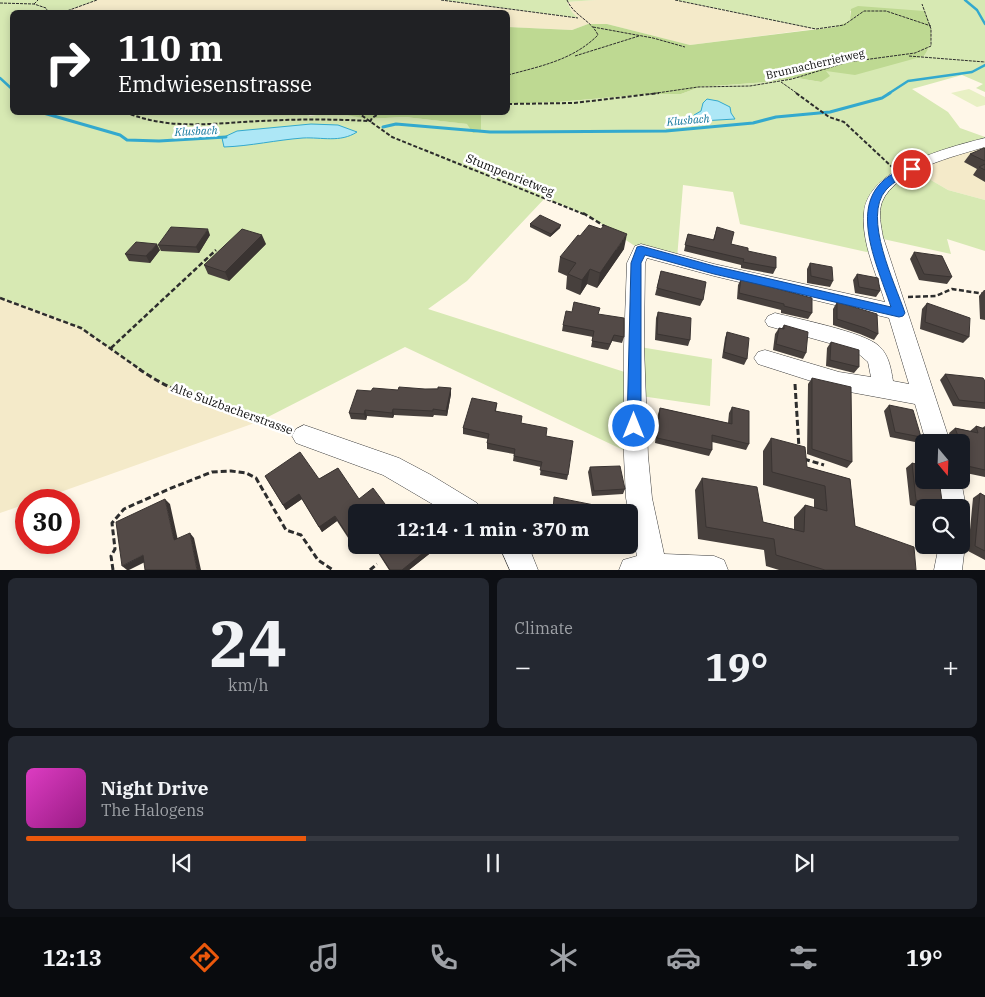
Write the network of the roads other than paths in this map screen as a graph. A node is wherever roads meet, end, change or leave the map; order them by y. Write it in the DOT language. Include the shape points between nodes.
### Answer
graph roads {
  1 [pos="985,142"];
  2 [pos="896,306"];
  3 [pos="775,321"];
  4 [pos="765,358"];
  5 [pos="884,389"];
  6 [pos="924,396"];
  7 [pos="936,434"];
  8 [pos="304,436"];
  9 [pos="455,504"];
  10 [pos="518,554"];
  11 [pos="951,554"];
  12 [pos="643,568"];
  13 [pos="524,570"];
  14 [pos="714,570"];
  15 [pos="948,570"];
  1 -- 2 [label="street" via="902,174 881,190 874,202 873,230"];
  2 -- 6 [label="street"];
  2 -- 12 [label="street" via="714,270 641,250 636,263 634,426"];
  3 -- 5 [label="street" via="871,349 877,355"];
  4 -- 5 [label="street" via="839,381"];
  5 -- 6 [label="street"];
  6 -- 7 [label="street"];
  8 -- 9 [label="street, Alte Sulzbacherstrasse" via="390,466"];
  10 -- 13 [label="street"];
  11 -- 15 [label="street"];
  12 -- 14 [label="street"];
}
